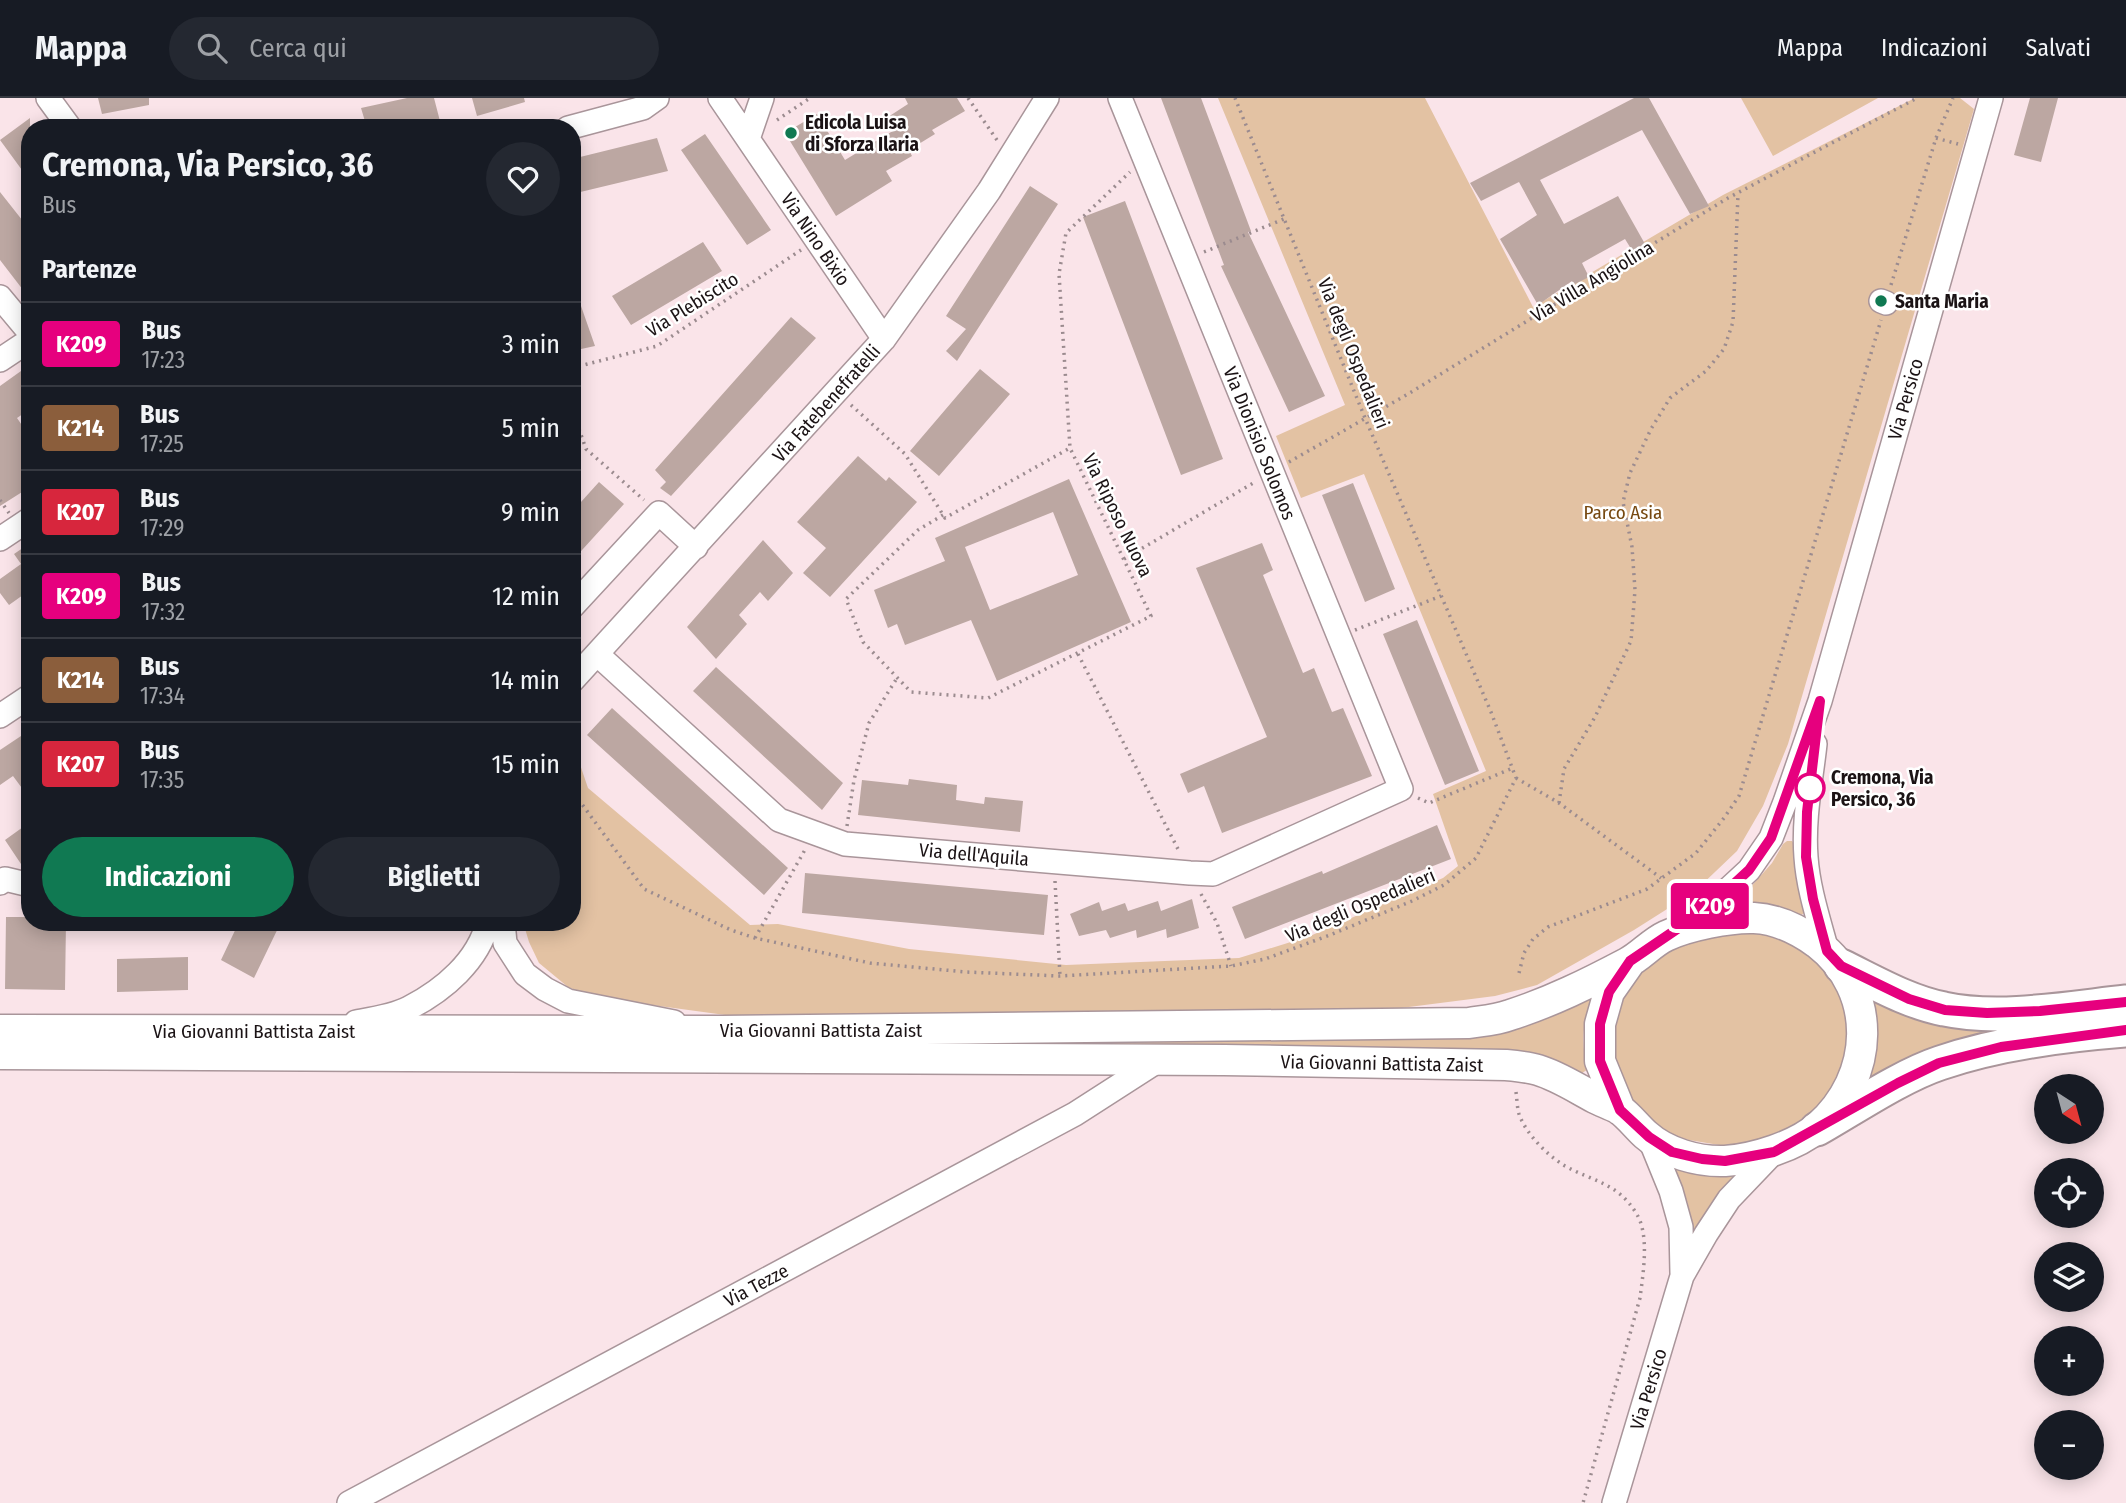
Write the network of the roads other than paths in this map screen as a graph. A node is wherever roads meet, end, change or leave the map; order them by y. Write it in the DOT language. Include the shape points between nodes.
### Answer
graph roads {
  1 [pos="48,98"];
  2 [pos="657,98"];
  3 [pos="720,98"];
  4 [pos="762,98"];
  5 [pos="1047,98"];
  6 [pos="1120,98"];
  7 [pos="1990,98"];
  8 [pos="63,119"];
  9 [pos="581,125"];
  10 [pos="748,139"];
  11 [pos="0,297"];
  12 [pos="21,322"];
  13 [pos="884,339"];
  14 [pos="21,346"];
  15 [pos="0,360"];
  16 [pos="21,525"];
  17 [pos="0,540"];
  18 [pos="696,547"];
  19 [pos="581,597"];
  20 [pos="598,655"];
  21 [pos="581,670"];
  22 [pos="1820,701"];
  23 [pos="21,702"];
  24 [pos="0,716"];
  25 [pos="1401,789"];
  26 [pos="2,879"];
  27 [pos="21,884"];
  28 [pos="486,931"];
  29 [pos="504,931"];
  30 [pos="1665,936"];
  31 [pos="1834,958"];
  32 [pos="1630,961"];
  33 [pos="2126,1002"];
  34 [pos="0,1030"];
  35 [pos="2126,1030"];
  36 [pos="296,1031"];
  37 [pos="722,1031"];
  38 [pos="0,1054"];
  39 [pos="1159,1060"];
  40 [pos="1620,1110"];
  41 [pos="1817,1129"];
  42 [pos="1649,1137"];
  43 [pos="1774,1152"];
  44 [pos="1682,1276"];
  45 [pos="349,1503"];
  46 [pos="1614,1503"];
  1 -- 8 [label="street"];
  2 -- 9 [label="street" via="643,108"];
  3 -- 10 [label="street, Via Nino Bixio"];
  4 -- 10 [label="street"];
  5 -- 13 [label="street, Via Fatebenefratelli" via="989,191"];
  6 -- 25 [label="street, Via Dionisio Solomos"];
  7 -- 22 [label="street, Via Persico"];
  10 -- 13 [label="street, Via Nino Bixio"];
  11 -- 12 [label="street"];
  13 -- 18 [label="street, Via Fatebenefratelli"];
  14 -- 15 [label="street"];
  16 -- 17 [label="street"];
  18 -- 19 [label="street" via="659,513"];
  18 -- 20 [label="street, Via Fatebenefratelli"];
  20 -- 21 [label="street, Via Fatebenefratelli"];
  20 -- 25 [label="street, Via dell'Aquila" via="779,820 845,844 1213,874"];
  22 -- 30 [label="street, Via Persico" via="1771,838 1739,880 1708,908"];
  22 -- 31 [label="street, Via Persico" via="1806,857 1813,899"];
  23 -- 24 [label="street"];
  26 -- 27 [label="street"];
  28 -- 36 [label="street" via="465,967 408,1009"];
  29 -- 37 [label="street" via="505,943 525,974 568,1001"];
  30 -- 31 [label="main road, Via Giovanni Battista Zaist" via="1712,922 1754,918 1805,934"];
  30 -- 32 [label="main road, Via Giovanni Battista Zaist"];
  31 -- 33 [label="highway, Via Giovanni Battista Zaist" via="1909,999 1945,1010 1987,1013"];
  31 -- 41 [label="main road, Via Giovanni Battista Zaist" via="1857,996 1862,1049 1842,1103"];
  32 -- 37 [label="main road, Via Giovanni Battista Zaist" via="1563,995 1508,1016 1469,1023"];
  32 -- 40 [label="main road, Via Giovanni Battista Zaist" via="1609,992 1600,1024 1600,1061"];
  34 -- 36 [label="main road, Via Giovanni Battista Zaist"];
  35 -- 41 [label="highway, Via Giovanni Battista Zaist" via="2001,1047 1939,1063"];
  36 -- 37 [label="main road, Via Giovanni Battista Zaist"];
  38 -- 39 [label="main road, Via Giovanni Battista Zaist"];
  39 -- 40 [label="main road, Via Giovanni Battista Zaist" via="1507,1065 1557,1077"];
  39 -- 45 [label="street, Via Tezze" via="1075,1114"];
  40 -- 42 [label="main road, Via Giovanni Battista Zaist"];
  41 -- 43 [label="main road, Via Giovanni Battista Zaist"];
  42 -- 43 [label="main road, Via Giovanni Battista Zaist" via="1672,1152 1702,1159 1725,1161"];
  42 -- 44 [label="street, Via Persico" via="1681,1227"];
  43 -- 44 [label="street, Via Persico" via="1729,1199"];
  44 -- 46 [label="street, Via Persico"];
}
